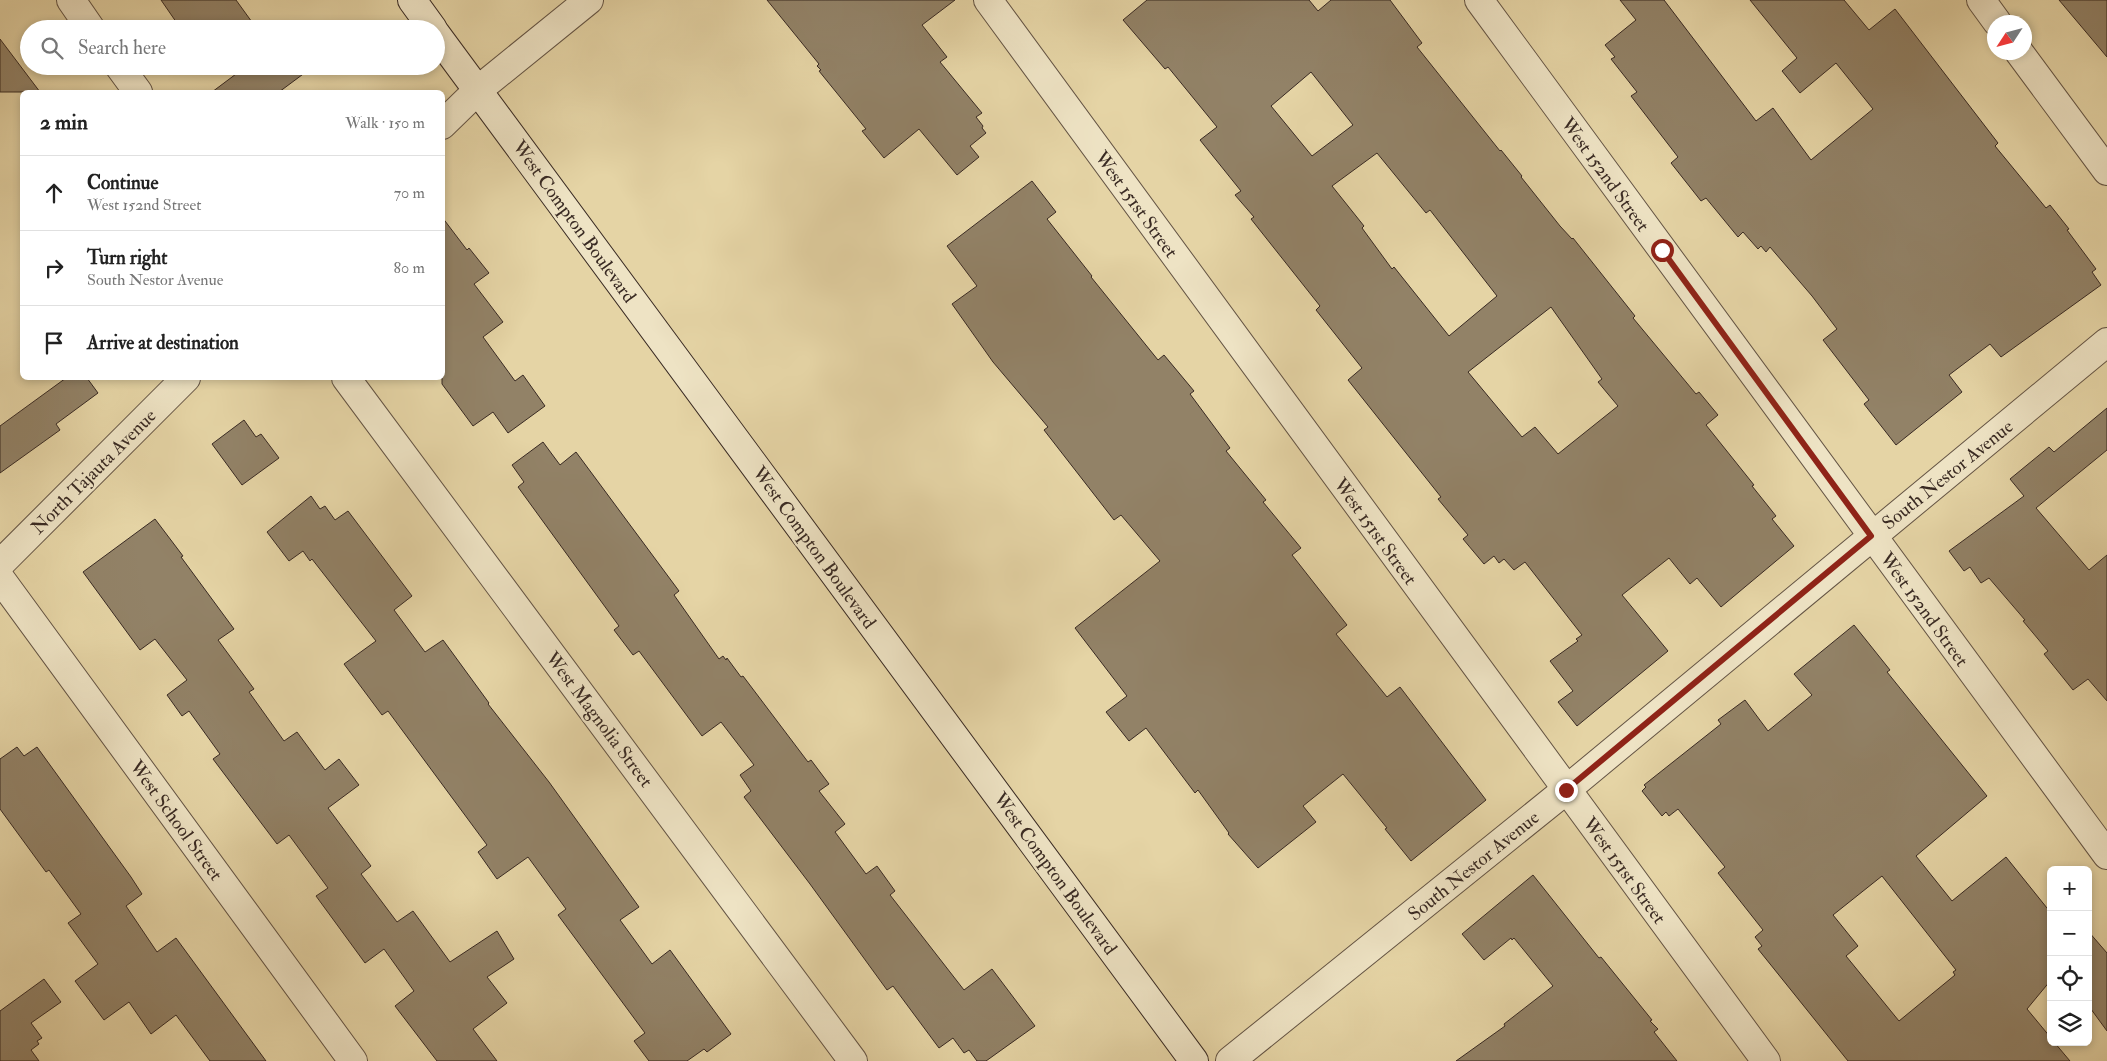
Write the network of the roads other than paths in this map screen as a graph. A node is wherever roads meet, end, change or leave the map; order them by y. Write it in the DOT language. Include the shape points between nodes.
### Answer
graph roads {
  1 [pos="71,0"];
  2 [pos="412,0"];
  3 [pos="589,0"];
  4 [pos="988,0"];
  5 [pos="1479,0"];
  6 [pos="1981,0"];
  7 [pos="1992,15"];
  8 [pos="85,20"];
  9 [pos="426,20"];
  10 [pos="445,46"];
  11 [pos="2026,60"];
  12 [pos="126,75"];
  13 [pos="137,90"];
  14 [pos="478,90"];
  15 [pos="445,122"];
  16 [pos="2107,171"];
  17 [pos="2107,342"];
  18 [pos="184,380"];
  19 [pos="347,380"];
  20 [pos="1871,536"];
  21 [pos="0,564"];
  22 [pos="0,578"];
  23 [pos="1566,790"];
  24 [pos="2107,855"];
  25 [pos="353,1061"];
  26 [pos="853,1061"];
  27 [pos="1194,1061"];
  28 [pos="1230,1061"];
  29 [pos="1766,1061"];
  1 -- 8 [label="street"];
  2 -- 9 [label="street"];
  3 -- 14 [label="street"];
  4 -- 23 [label="street, West 151st Street"];
  5 -- 20 [label="street, West 152nd Street"];
  6 -- 7 [label="street"];
  10 -- 14 [label="street, West Compton Boulevard"];
  11 -- 16 [label="street"];
  12 -- 13 [label="street"];
  14 -- 15 [label="street"];
  14 -- 27 [label="street, West Compton Boulevard"];
  17 -- 20 [label="street, South Nestor Avenue"];
  18 -- 21 [label="street, North Tajauta Avenue"];
  19 -- 26 [label="street, West Magnolia Street"];
  20 -- 23 [label="street, South Nestor Avenue"];
  20 -- 24 [label="street, West 152nd Street"];
  22 -- 25 [label="street, West School Street"];
  23 -- 28 [label="street, South Nestor Avenue"];
  23 -- 29 [label="street, West 151st Street"];
}
